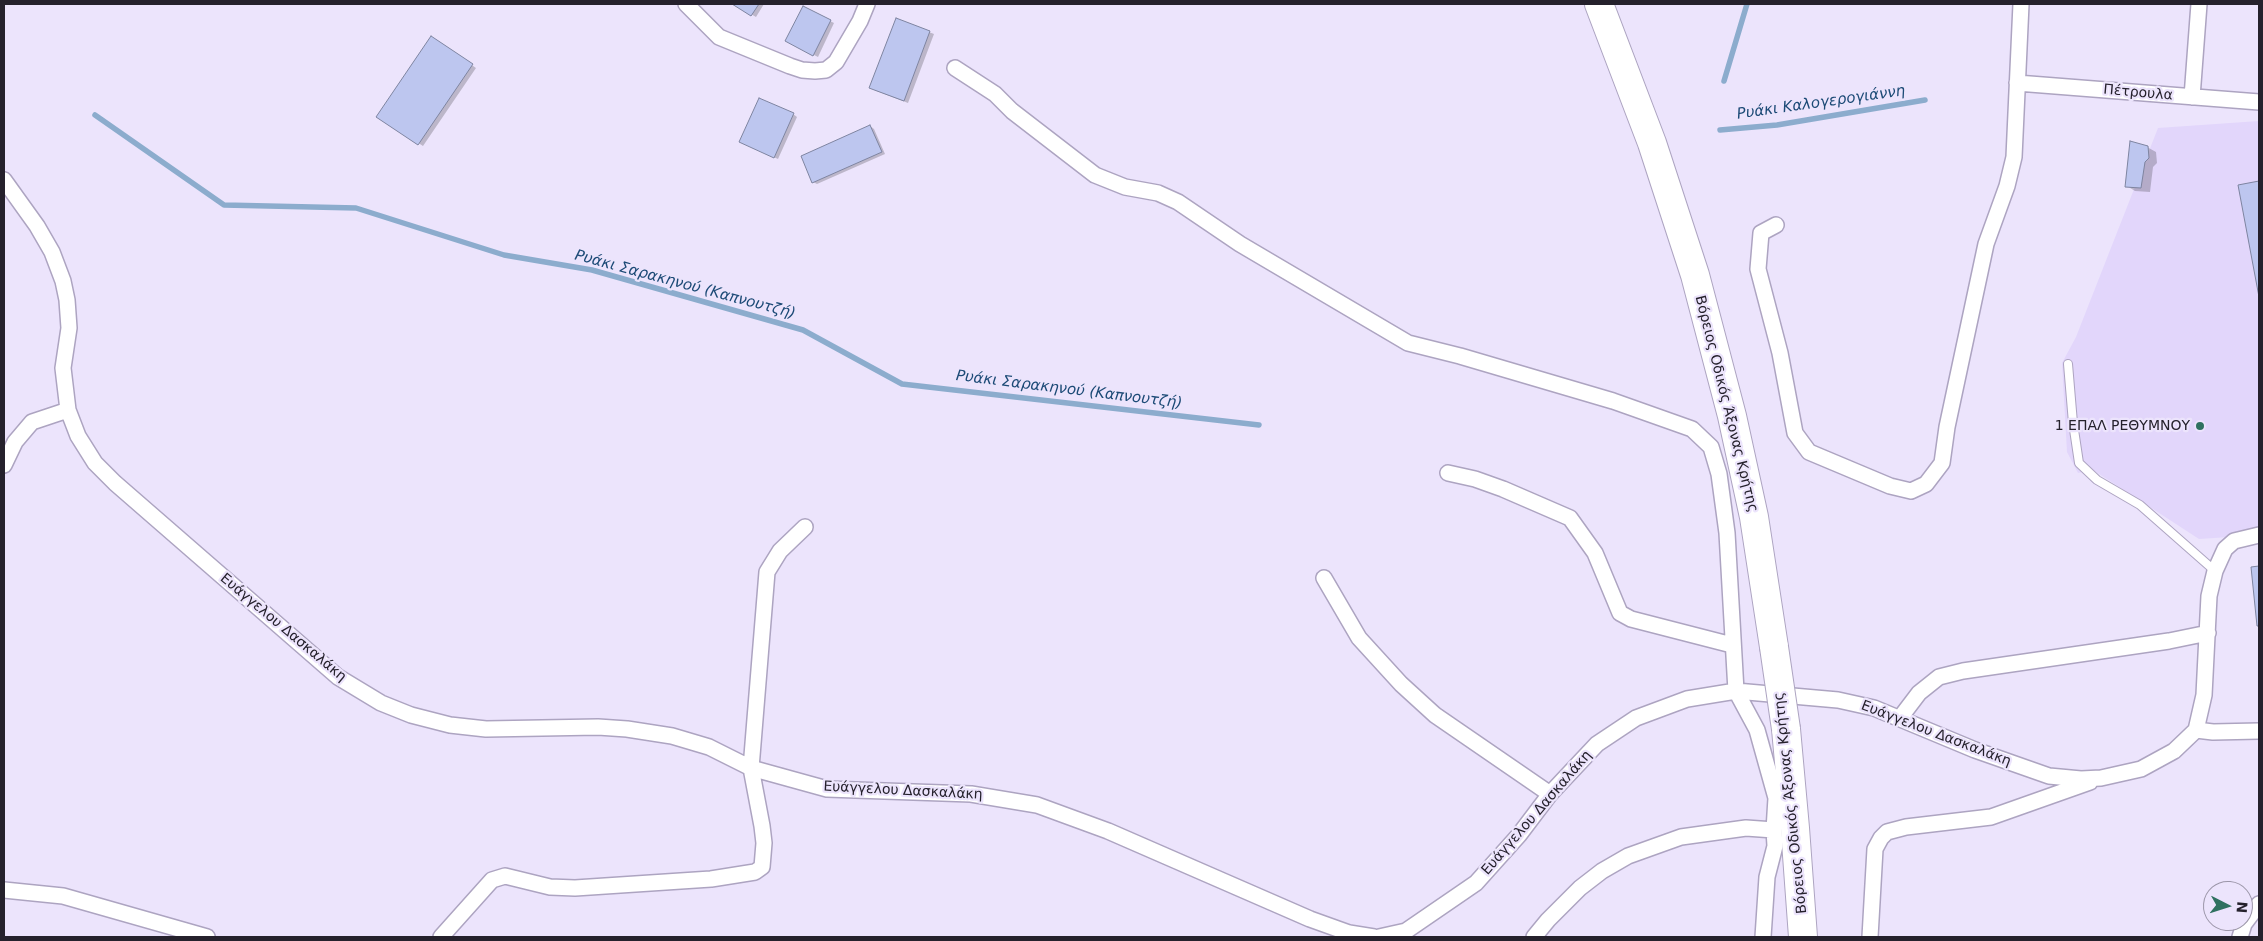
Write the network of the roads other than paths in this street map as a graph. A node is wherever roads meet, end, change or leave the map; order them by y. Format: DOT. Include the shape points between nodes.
graph roads {
  1 [pos="686,4"];
  2 [pos="867,4"];
  3 [pos="1599,4"];
  4 [pos="2021,4"];
  5 [pos="2199,4"];
  6 [pos="955,68"];
  7 [pos="2017,83"];
  8 [pos="2192,98"];
  9 [pos="2259,102"];
  10 [pos="4,180"];
  11 [pos="1776,225"];
  12 [pos="2068,364"];
  13 [pos="68,410"];
  14 [pos="4,465"];
  15 [pos="1448,473"];
  16 [pos="805,527"];
  17 [pos="2259,535"];
  18 [pos="2214,571"];
  19 [pos="1324,578"];
  20 [pos="2208,633"];
  21 [pos="1732,645"];
  22 [pos="1736,691"];
  23 [pos="1900,718"];
  24 [pos="2196,730"];
  25 [pos="2259,731"];
  26 [pos="751,768"];
  27 [pos="2101,778"];
  28 [pos="1550,794"];
  29 [pos="1774,830"];
  30 [pos="4,890"];
  31 [pos="2259,904"];
  32 [pos="207,937"];
  33 [pos="441,937"];
  34 [pos="1374,937"];
  35 [pos="1379,937"];
  36 [pos="1534,937"];
  37 [pos="1763,937"];
  38 [pos="1803,937"];
  39 [pos="1870,937"];
  40 [pos="2240,937"];
  1 -- 2 [label="street" via="719,37 790,66 815,71 826,70 836,62"];
  3 -- 38 [label="highway, Βόρειος Οδικός Άξονας Κρήτης, bridge" via="1652,143 1695,274 1732,416 1754,517 1786,729"];
  4 -- 7 [label="street"];
  5 -- 8 [label="street"];
  6 -- 21 [label="street" via="995,94 1012,111 1095,175 1178,202 1240,244 1408,343 1604,398 1692,429 1711,447 1719,474 1726,532"];
  7 -- 8 [label="street, Πέτρουλα"];
  7 -- 11 [label="street" via="2014,157 1986,244 1942,463 1926,484 1911,491 1890,486 1810,452 1795,433 1780,353 1758,269 1761,233"];
  8 -- 9 [label="street, Πέτρουλα"];
  10 -- 13 [label="street, Ευάγγελου Δασκαλάκη" via="48,246 63,281 69,328 63,368"];
  12 -- 18 [label="lane" via="2078,463 2097,480 2140,505"];
  13 -- 14 [label="street" via="32,422 14,442"];
  13 -- 26 [label="street, Ευάγγελου Δασκαλάκη" via="78,436 95,463 114,483 338,677 381,703 450,725 486,729 598,727 672,736 710,747"];
  15 -- 21 [label="street" via="1503,489 1570,518 1595,553 1620,613 1631,619"];
  16 -- 26 [label="street" via="780,551 767,572"];
  17 -- 18 [label="street" via="2234,541 2225,549"];
  18 -- 20 [label="street" via="2209,596"];
  19 -- 28 [label="street" via="1359,638 1401,684 1435,715"];
  20 -- 23 [label="street" via="1939,677 1918,692"];
  20 -- 24 [label="street" via="2204,695"];
  21 -- 22 [label="street"];
  22 -- 23 [label="street, Ευάγγελου Δασκαλάκη" via="1838,700"];
  22 -- 28 [label="street, Ευάγγελου Δασκαλάκη" via="1687,699 1636,718 1597,744"];
  22 -- 29 [label="street" via="1760,739 1776,798"];
  23 -- 27 [label="street, Ευάγγελου Δασκαλάκη" via="2033,772 2062,778"];
  24 -- 25 [label="street"];
  24 -- 27 [label="street, Ευάγγελου Δασκαλάκη" via="2183,744 2147,766"];
  26 -- 33 [label="street" via="764,843 762,867 755,872 711,879 575,888 550,887 505,876 492,880"];
  26 -- 34 [label="street, Ευάγγελου Δασκαλάκη" via="826,789 971,794 1037,805 1108,831 1310,919 1349,933"];
  27 -- 39 [label="street" via="1991,816 1887,832 1875,849"];
  28 -- 35 [label="street, Ευάγγελου Δασκαλάκη" via="1476,884 1406,931"];
  29 -- 36 [label="street" via="1746,828 1681,837 1628,856 1580,888"];
  29 -- 37 [label="street" via="1775,846 1767,877"];
  30 -- 32 [label="street" via="63,896"];
  31 -- 40 [label="street" via="2244,924"];
}
